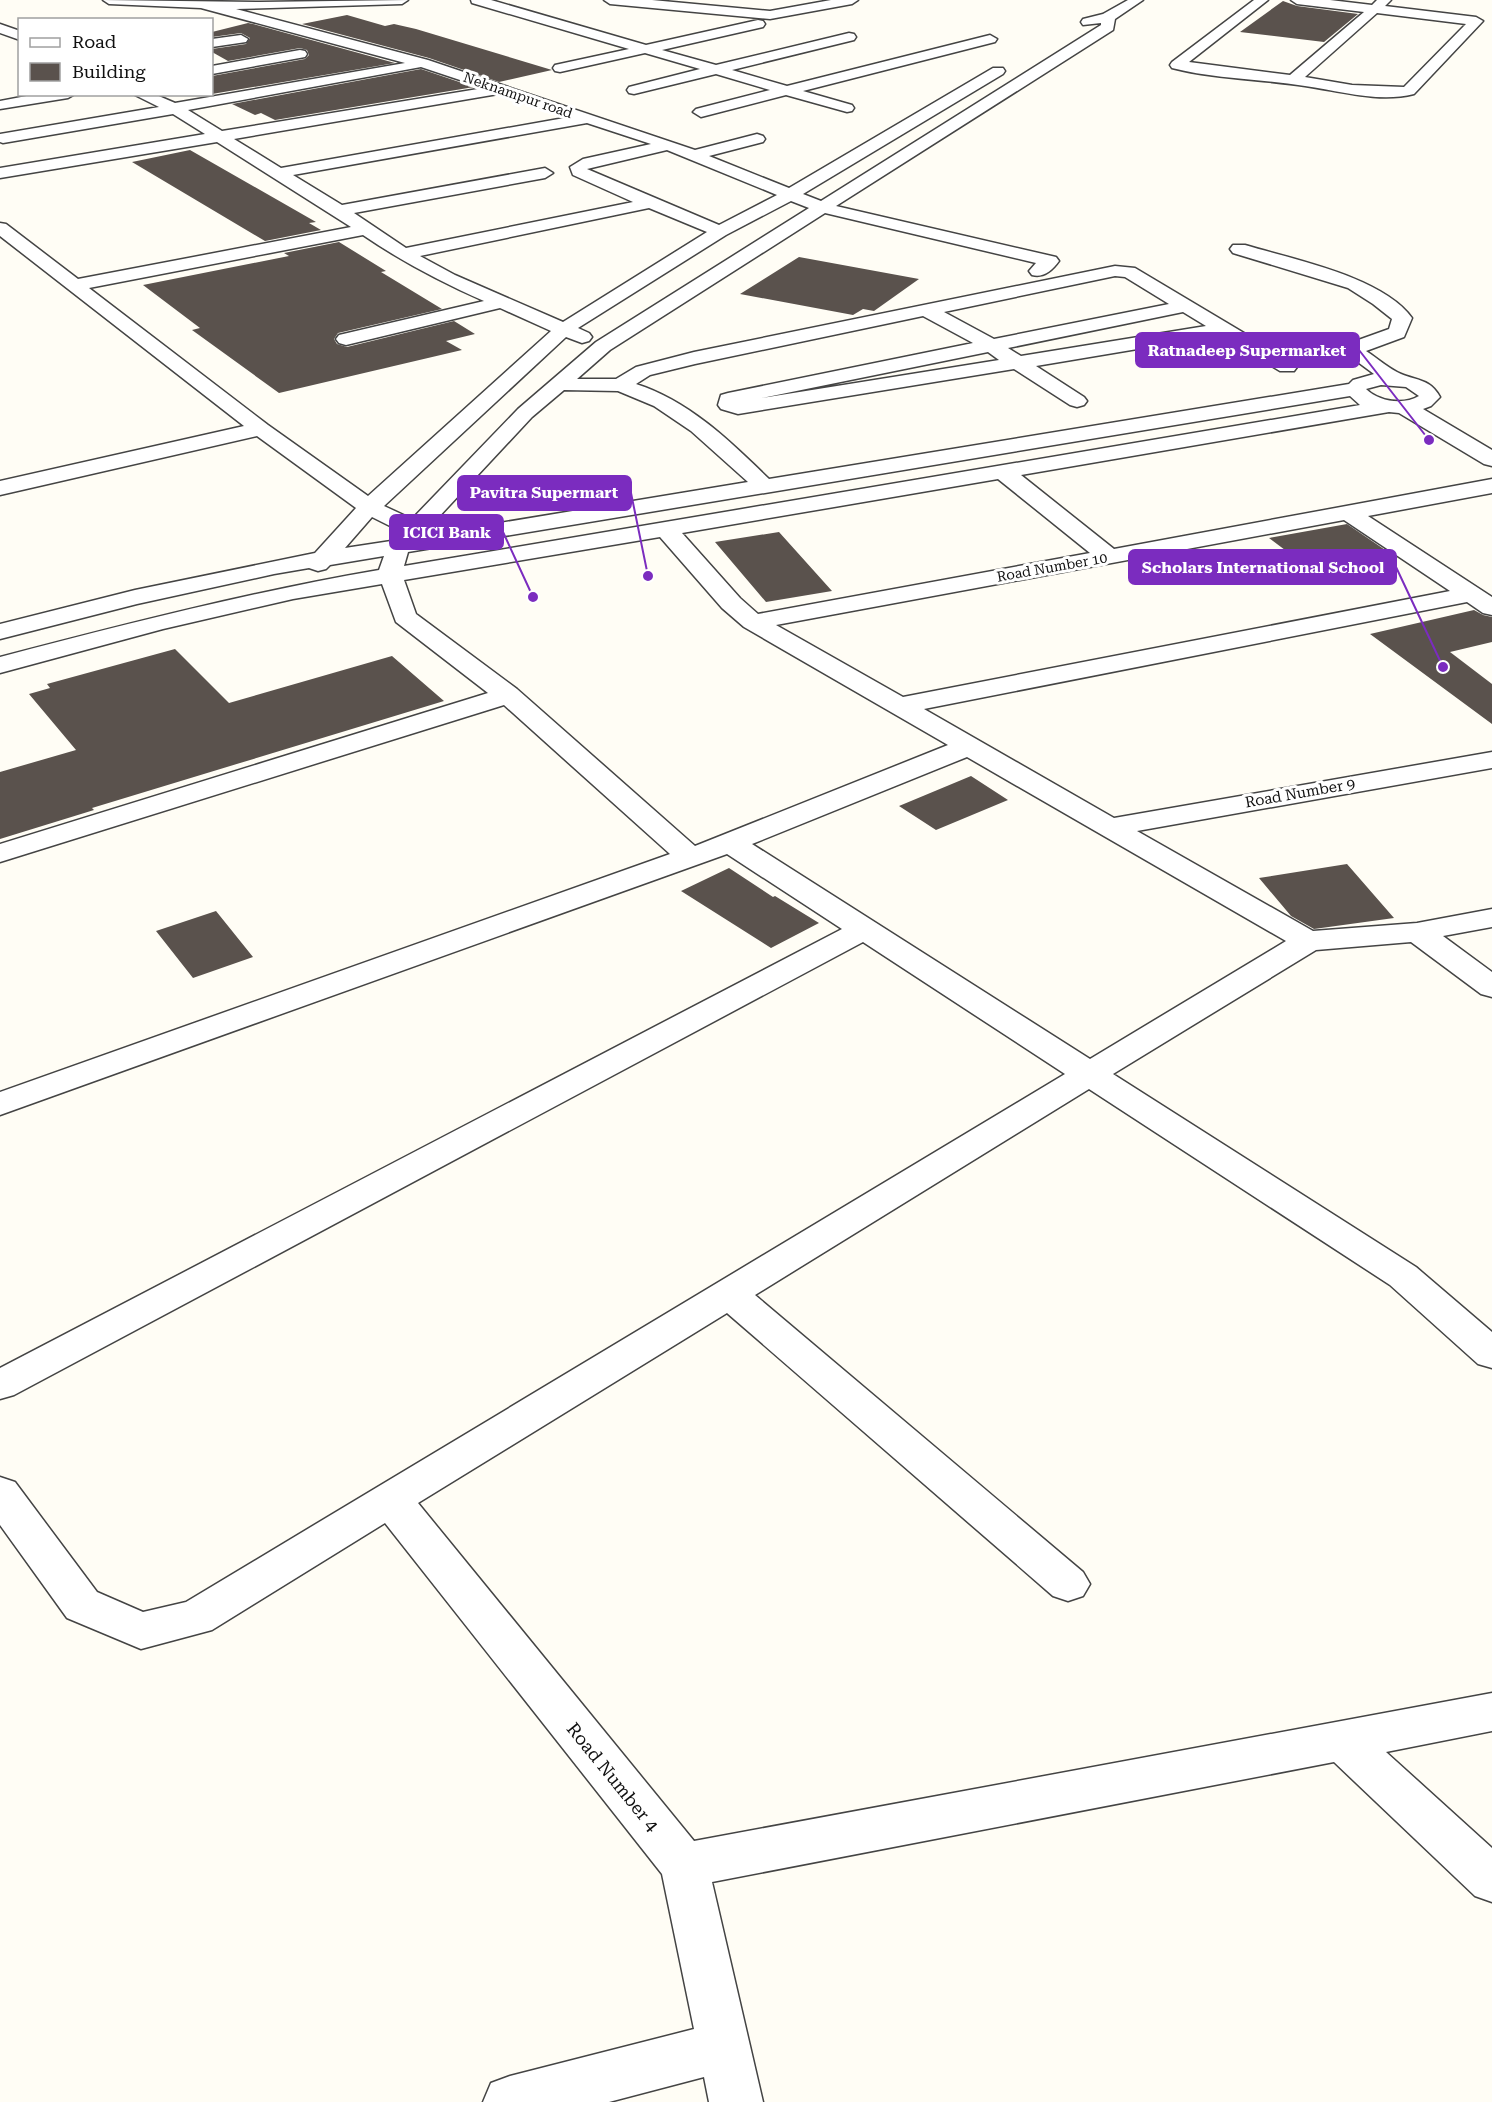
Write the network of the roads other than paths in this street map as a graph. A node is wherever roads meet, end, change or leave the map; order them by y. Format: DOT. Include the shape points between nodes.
graph roads {
  1 [pos="109,0"];
  2 [pos="402,0"];
  3 [pos="477,0"];
  4 [pos="610,0"];
  5 [pos="852,0"];
  6 [pos="1137,0"];
  7 [pos="1262,0"];
  8 [pos="1297,0"];
  9 [pos="206,5"];
  10 [pos="1379,5"];
  11 [pos="232,12"];
  12 [pos="676,12"];
  13 [pos="654,17"];
  14 [pos="1108,17"];
  15 [pos="193,18"];
  16 [pos="766,22"];
  17 [pos="620,24"];
  18 [pos="1078,24"];
  19 [pos="0,28"];
  20 [pos="586,32"];
  21 [pos="849,37"];
  22 [pos="241,39"];
  23 [pos="990,39"];
  24 [pos="16,42"];
  25 [pos="213,43"];
  26 [pos="646,49"];
  27 [pos="300,54"];
  28 [pos="1016,61"];
  29 [pos="423,63"];
  30 [pos="560,68"];
  31 [pos="213,70"];
  32 [pos="717,70"];
  33 [pos="1300,81"];
  34 [pos="502,90"];
  35 [pos="634,90"];
  36 [pos="787,90"];
  37 [pos="3,94"];
  38 [pos="57,96"];
  39 [pos="145,96"];
  40 [pos="28,101"];
  41 [pos="0,105"];
  42 [pos="847,108"];
  43 [pos="175,109"];
  44 [pos="606,114"];
  45 [pos="587,118"];
  46 [pos="697,119"];
  47 [pos="664,135"];
  48 [pos="222,137"];
  49 [pos="3,138"];
  50 [pos="757,139"];
  51 [pos="710,151"];
  52 [pos="692,155"];
  53 [pos="745,163"];
  54 [pos="0,173"];
  55 [pos="278,173"];
  56 [pos="545,173"];
  57 [pos="790,195"];
  58 [pos="651,203"];
  59 [pos="822,208"];
  60 [pos="339,211"];
  61 [pos="0,228"];
  62 [pos="365,229"];
  63 [pos="720,231"];
  64 [pos="1239,249"];
  65 [pos="32,253"];
  66 [pos="403,254"];
  67 [pos="10,257"];
  68 [pos="1038,271"];
  69 [pos="75,285"];
  70 [pos="503,302"];
  71 [pos="1186,306"];
  72 [pos="926,310"];
  73 [pos="564,329"];
  74 [pos="1224,329"];
  75 [pos="346,339"];
  76 [pos="603,346"];
  77 [pos="992,346"];
  78 [pos="1017,362"];
  79 [pos="1287,367"];
  80 [pos="1396,380"];
  81 [pos="560,383"];
  82 [pos="620,385"];
  83 [pos="1356,389"];
  84 [pos="1430,397"];
  85 [pos="1077,401"];
  86 [pos="1397,406"];
  87 [pos="1451,409"];
  88 [pos="261,429"];
  89 [pos="1492,459"];
  90 [pos="1003,472"];
  91 [pos="1492,486"];
  92 [pos="765,487"];
  93 [pos="0,488"];
  94 [pos="369,507"];
  95 [pos="1348,513"];
  96 [pos="414,529"];
  97 [pos="666,529"];
  98 [pos="398,547"];
  99 [pos="1110,557"];
  100 [pos="322,559"];
  101 [pos="390,574"];
  102 [pos="293,592"];
  103 [pos="1472,594"];
  104 [pos="1492,608"];
  105 [pos="753,622"];
  106 [pos="0,632"];
  107 [pos="0,665"];
  108 [pos="508,695"];
  109 [pos="900,706"];
  110 [pos="967,747"];
  111 [pos="1492,760"];
  112 [pos="1108,827"];
  113 [pos="730,843"];
  114 [pos="0,853"];
  115 [pos="690,857"];
  116 [pos="1492,918"];
  117 [pos="863,930"];
  118 [pos="1417,932"];
  119 [pos="1308,941"];
  120 [pos="1492,987"];
  121 [pos="1088,1075"];
  122 [pos="0,1104"];
  123 [pos="729,1294"];
  124 [pos="1492,1354"];
  125 [pos="0,1385"];
  126 [pos="0,1492"];
  127 [pos="391,1500"];
  128 [pos="1068,1584"];
  129 [pos="1492,1712"];
  130 [pos="1342,1740"];
  131 [pos="684,1865"];
  132 [pos="1492,1880"];
  133 [pos="722,2047"];
  134 [pos="510,2102"];
  135 [pos="736,2102"];
  1 -- 9 [label="street"];
  2 -- 9 [label="street" via="296,6"];
  3 -- 20 [label="street"];
  4 -- 5 [label="street" via="770,15"];
  6 -- 14 [label="street"];
  7 -- 33 [label="street" via="1177,65"];
  8 -- 10 [label="street"];
  9 -- 11 [label="street, Neknampur road"];
  10 -- 33 [label="street" via="1295,78"];
  10 -- 33 [label="street" via="1476,21 1409,92"];
  11 -- 15 [label="street"];
  11 -- 29 [label="street, Neknampur road"];
  12 -- 13 [label="street"];
  14 -- 18 [label="street"];
  14 -- 59 [label="street" via="1108,27"];
  16 -- 26 [label="street"];
  17 -- 20 [label="street"];
  19 -- 24 [label="street"];
  20 -- 26 [label="street"];
  21 -- 32 [label="street"];
  22 -- 25 [label="street"];
  23 -- 36 [label="street"];
  26 -- 30 [label="street"];
  26 -- 32 [label="street"];
  27 -- 31 [label="street"];
  28 -- 57 [label="street"];
  29 -- 34 [label="street, Neknampur road"];
  29 -- 43 [label="street"];
  32 -- 35 [label="street"];
  32 -- 36 [label="street"];
  34 -- 45 [label="street, Neknampur road"];
  34 -- 48 [label="street"];
  36 -- 42 [label="street"];
  36 -- 46 [label="street"];
  37 -- 40 [label="street"];
  38 -- 40 [label="street"];
  39 -- 43 [label="street"];
  40 -- 41 [label="street"];
  43 -- 48 [label="street"];
  43 -- 49 [label="street"];
  44 -- 47 [label="street"];
  45 -- 47 [label="street, Neknampur road" via="641,136"];
  45 -- 55 [label="street"];
  47 -- 51 [label="street"];
  47 -- 52 [label="street"];
  47 -- 58 [label="street" via="578,167 579,172"];
  48 -- 54 [label="street"];
  48 -- 55 [label="street"];
  50 -- 51 [label="street"];
  51 -- 52 [label="street"];
  51 -- 53 [label="street"];
  52 -- 57 [label="street"];
  55 -- 60 [label="street"];
  56 -- 60 [label="street"];
  57 -- 59 [label="street"];
  57 -- 63 [label="street"];
  58 -- 63 [label="street"];
  58 -- 66 [label="street"];
  59 -- 68 [label="street" via="1050,261"];
  59 -- 76 [label="street"];
  60 -- 62 [label="street"];
  61 -- 65 [label="street"];
  62 -- 66 [label="street"];
  62 -- 69 [label="street"];
  63 -- 73 [label="street"];
  64 -- 80 [label="street" via="1354,284 1402,318 1397,333 1353,351"];
  65 -- 67 [label="street"];
  65 -- 69 [label="street"];
  66 -- 70 [label="street"];
  69 -- 88 [label="street"];
  70 -- 73 [label="street"];
  70 -- 75 [label="street"];
  71 -- 72 [label="street" via="1129,272 1115,271"];
  71 -- 74 [label="street"];
  71 -- 77 [label="street"];
  72 -- 77 [label="street"];
  72 -- 82 [label="street" via="694,358 643,371"];
  73 -- 76 [label="street"];
  73 -- 94 [label="street"];
  74 -- 78 [label="street"];
  74 -- 79 [label="street"];
  76 -- 81 [label="street"];
  77 -- 78 [label="street"];
  77 -- 78 [label="street" via="728,399 728,405 738,408"];
  78 -- 85 [label="street"];
  80 -- 83 [label="street" via="1369,381"];
  80 -- 84 [label="street" via="1421,387"];
  81 -- 82 [label="street"];
  81 -- 96 [label="street" via="525,413"];
  82 -- 92 [label="street" via="659,399 697,426"];
  83 -- 86 [label="street" via="1364,399"];
  83 -- 92 [label="street"];
  84 -- 86 [label="street" via="1417,405"];
  84 -- 87 [label="street"];
  86 -- 89 [label="street"];
  86 -- 90 [label="street"];
  88 -- 93 [label="street"];
  88 -- 94 [label="street"];
  90 -- 97 [label="street"];
  90 -- 99 [label="street"];
  91 -- 95 [label="street, Road Number 10"];
  92 -- 98 [label="street"];
  94 -- 96 [label="street"];
  94 -- 100 [label="street"];
  95 -- 99 [label="street, Road Number 10"];
  95 -- 103 [label="street"];
  96 -- 98 [label="street"];
  97 -- 101 [label="street"];
  97 -- 105 [label="street" via="731,603"];
  98 -- 100 [label="street"];
  98 -- 101 [label="street"];
  99 -- 105 [label="street, Road Number 10"];
  100 -- 102 [label="street"];
  100 -- 106 [label="street" via="197,582"];
  101 -- 102 [label="street"];
  101 -- 108 [label="street" via="405,617"];
  102 -- 107 [label="street"];
  103 -- 104 [label="street"];
  103 -- 109 [label="street"];
  105 -- 109 [label="street"];
  108 -- 114 [label="street"];
  108 -- 115 [label="street"];
  109 -- 110 [label="street"];
  110 -- 112 [label="street"];
  110 -- 113 [label="street"];
  111 -- 112 [label="street, Road Number 9"];
  112 -- 119 [label="street"];
  113 -- 115 [label="street"];
  113 -- 117 [label="street"];
  115 -- 122 [label="street"];
  116 -- 118 [label="street"];
  117 -- 121 [label="street"];
  117 -- 125 [label="street"];
  118 -- 119 [label="street"];
  118 -- 120 [label="street"];
  119 -- 121 [label="street"];
  121 -- 123 [label="street"];
  121 -- 124 [label="street" via="1403,1276"];
  123 -- 127 [label="street"];
  123 -- 128 [label="street"];
  126 -- 127 [label="street" via="82,1605 141,1631 197,1617"];
  127 -- 131 [label="street, Road Number 4"];
  129 -- 130 [label="street"];
  130 -- 131 [label="street"];
  130 -- 132 [label="street"];
  131 -- 133 [label="street, Road Number 4"];
  133 -- 134 [label="street"];
  133 -- 135 [label="street, Road Number 4"];
}
